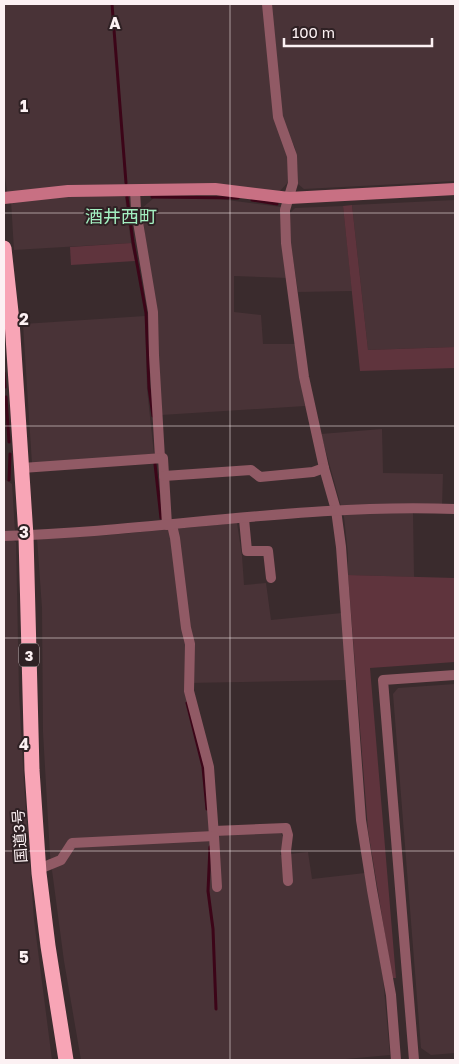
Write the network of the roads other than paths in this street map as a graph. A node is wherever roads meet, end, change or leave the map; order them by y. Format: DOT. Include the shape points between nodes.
graph roads {
  1 [pos="267,4"];
  2 [pos="455,189"];
  3 [pos="135,190"];
  4 [pos="4,198"];
  5 [pos="289,198"];
  6 [pos="4,248"];
  7 [pos="160,458"];
  8 [pos="22,468"];
  9 [pos="324,468"];
  10 [pos="164,476"];
  11 [pos="455,509"];
  12 [pos="336,510"];
  13 [pos="244,519"];
  14 [pos="169,525"];
  15 [pos="4,536"];
  16 [pos="26,536"];
  17 [pos="271,578"];
  18 [pos="455,675"];
  19 [pos="214,834"];
  20 [pos="39,869"];
  21 [pos="288,882"];
  22 [pos="217,887"];
  23 [pos="66,1060"];
  24 [pos="396,1060"];
  25 [pos="414,1060"];
  1 -- 5 [label="street" via="278,117 292,156 293,183"];
  2 -- 5 [label="street"];
  3 -- 4 [label="street" via="68,191"];
  3 -- 5 [label="street" via="215,189"];
  3 -- 7 [label="street" via="153,312"];
  5 -- 9 [label="street" via="285,210 286,243 304,377"];
  6 -- 8 [label="highway, 国道3号 / 3"];
  7 -- 8 [label="street"];
  7 -- 10 [label="street" via="163,458"];
  8 -- 16 [label="highway, 国道3号 / 3"];
  9 -- 10 [label="street" via="260,477 251,470"];
  9 -- 12 [label="street"];
  10 -- 14 [label="street"];
  11 -- 12 [label="street"];
  12 -- 13 [label="street"];
  12 -- 24 [label="street" via="361,820 391,995"];
  13 -- 14 [label="street"];
  13 -- 17 [label="street" via="247,551 268,551"];
  14 -- 16 [label="street"];
  14 -- 19 [label="street" via="175,538 190,644 189,692 209,767"];
  15 -- 16 [label="street"];
  16 -- 20 [label="highway, 国道3号 / 3" via="32,770"];
  18 -- 25 [label="street" via="383,680"];
  19 -- 20 [label="street" via="72,842 61,860"];
  19 -- 21 [label="street" via="286,828"];
  19 -- 22 [label="street"];
  20 -- 23 [label="highway, 国道3号 / 3"];
}
